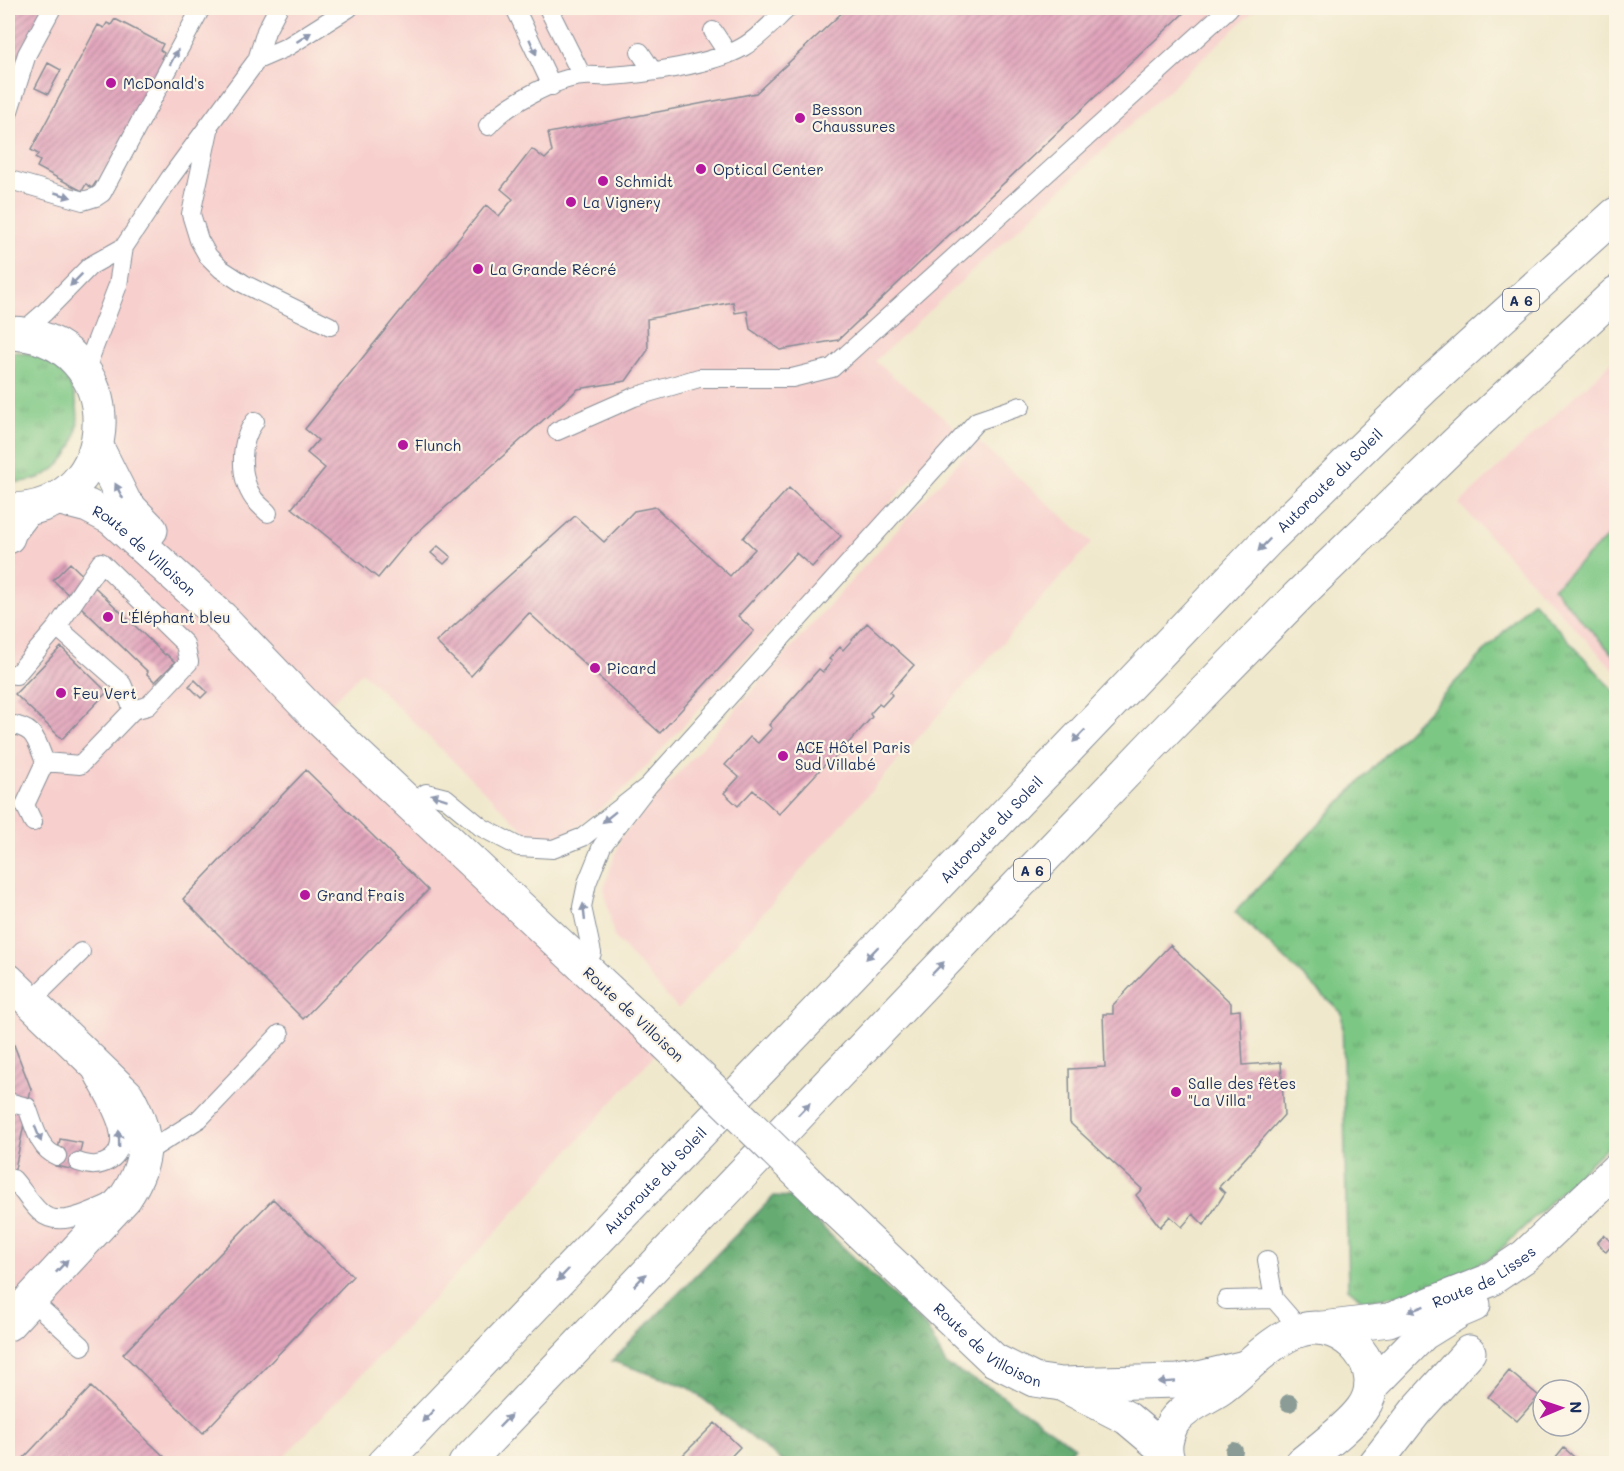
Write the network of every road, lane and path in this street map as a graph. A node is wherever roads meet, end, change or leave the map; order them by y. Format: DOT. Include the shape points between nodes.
graph roads {
  1 [pos="52,8"];
  2 [pos="201,8"];
  3 [pos="278,8"];
  4 [pos="341,8"];
  5 [pos="349,8"];
  6 [pos="515,8"];
  7 [pos="548,8"];
  8 [pos="786,8"];
  9 [pos="1229,8"];
  10 [pos="713,31"];
  11 [pos="640,52"];
  12 [pos="728,54"];
  13 [pos="257,60"];
  14 [pos="652,70"];
  15 [pos="582,76"];
  16 [pos="552,86"];
  17 [pos="8,114"];
  18 [pos="210,123"];
  19 [pos="488,126"];
  20 [pos="8,178"];
  21 [pos="1617,191"];
  22 [pos="1617,214"];
  23 [pos="124,248"];
  24 [pos="1617,293"];
  25 [pos="330,326"];
  26 [pos="14,333"];
  27 [pos="85,371"];
  28 [pos="1426,386"];
  29 [pos="1021,406"];
  30 [pos="255,421"];
  31 [pos="557,431"];
  32 [pos="97,447"];
  33 [pos="57,498"];
  34 [pos="17,509"];
  35 [pos="268,513"];
  36 [pos="8,537"];
  37 [pos="222,618"];
  38 [pos="57,627"];
  39 [pos="8,674"];
  40 [pos="133,710"];
  41 [pos="8,724"];
  42 [pos="45,762"];
  43 [pos="648,786"];
  44 [pos="411,804"];
  45 [pos="33,822"];
  46 [pos="81,952"];
  47 [pos="584,968"];
  48 [pos="19,991"];
  49 [pos="280,1034"];
  50 [pos="79,1047"];
  51 [pos="8,1102"];
  52 [pos="145,1153"];
  53 [pos="57,1156"];
  54 [pos="78,1162"];
  55 [pos="1617,1170"];
  56 [pos="13,1179"];
  57 [pos="1617,1190"];
  58 [pos="125,1198"];
  59 [pos="1267,1260"];
  60 [pos="1274,1299"];
  61 [pos="1226,1300"];
  62 [pos="17,1312"];
  63 [pos="1312,1329"];
  64 [pos="82,1346"];
  65 [pos="1469,1352"];
  66 [pos="1245,1367"];
  67 [pos="1060,1384"];
  68 [pos="1371,1387"];
  69 [pos="1167,1457"];
  70 [pos="383,1464"];
  71 [pos="465,1464"];
  72 [pos="1301,1464"];
  73 [pos="1375,1464"];
  1 -- 17 [label="lane" via="27,54"];
  20 -- 2 [label="lane, one-way" via="83,201 102,193"];
  3 -- 13 [label="lane"];
  4 -- 5 [label="lane"];
  13 -- 5 [label="lane, one-way" via="287,47"];
  6 -- 16 [label="lane, one-way"];
  7 -- 15 [label="lane"];
  8 -- 12 [label="lane" via="762,32"];
  9 -- 31 [label="lane" via="832,368 792,378 699,378 634,398"];
  10 -- 12 [label="lane"];
  11 -- 14 [label="lane"];
  12 -- 14 [label="lane"];
  13 -- 18 [label="lane"];
  14 -- 15 [label="lane"];
  15 -- 16 [label="lane"];
  16 -- 19 [label="lane" via="511,105"];
  18 -- 23 [label="lane"];
  18 -- 25 [label="lane" via="191,214 208,256 244,284"];
  21 -- 28 [label="main road"];
  22 -- 28 [label="main road, Autoroute du Soleil / A 6"];
  23 -- 26 [label="lane, one-way" via="90,266"];
  23 -- 27 [label="lane" via="118,285"];
  71 -- 24 [label="main road, A 6, one-way" via="1299,595"];
  26 -- 27 [label="main road" via="57,345"];
  27 -- 32 [label="main road" via="95,389 100,411"];
  28 -- 70 [label="main road, Autoroute du Soleil / A 6, one-way" via="1268,540"];
  29 -- 43 [label="lane" via="977,422"];
  30 -- 35 [label="lane" via="244,448 245,482"];
  32 -- 33 [label="main road" via="82,476"];
  37 -- 32 [label="main road, Route de Villoison, one-way" via="178,559 125,503"];
  33 -- 34 [label="main road" via="43,505"];
  33 -- 37 [label="main road, Route de Villoison" via="88,506 111,518"];
  34 -- 36 [label="main road"];
  37 -- 44 [label="main road, Route de Villoison" via="317,717"];
  38 -- 39 [label="lane" via="16,675"];
  38 -- 40 [label="lane" via="122,684"];
  38 -- 40 [label="lane" via="101,562 185,644 189,662 148,706"];
  40 -- 42 [label="lane" via="80,765"];
  41 -- 42 [label="lane" via="21,726 34,735"];
  42 -- 45 [label="lane" via="25,805"];
  43 -- 44 [label="lane, one-way" via="584,837 553,849 519,847 481,827 446,798 426,793"];
  47 -- 43 [label="lane, one-way" via="592,953 582,907 587,883 602,846"];
  44 -- 47 [label="main road, Route de Villoison"];
  46 -- 48 [label="lane"];
  47 -- 67 [label="main road, Route de Villoison, bridge" via="994,1360 1034,1380"];
  48 -- 50 [label="main road"];
  49 -- 52 [label="lane" via="199,1119"];
  50 -- 52 [label="main road" via="127,1095 139,1116"];
  54 -- 50 [label="lane, one-way" via="100,1166 120,1149 117,1120"];
  51 -- 53 [label="lane, one-way" via="27,1107 41,1142"];
  52 -- 58 [label="main road" via="135,1183"];
  55 -- 63 [label="main road, Route de Lisses, one-way" via="1525,1256 1488,1281 1389,1320"];
  56 -- 58 [label="lane" via="40,1212 53,1219 66,1220"];
  57 -- 68 [label="main road, Route de Lisses" via="1520,1281 1423,1334"];
  62 -- 58 [label="main road, one-way"];
  59 -- 60 [label="lane"];
  60 -- 61 [label="lane"];
  60 -- 63 [label="lane"];
  62 -- 64 [label="lane"];
  63 -- 66 [label="main road" via="1278,1342"];
  63 -- 68 [label="main road" via="1350,1339 1363,1354"];
  65 -- 73 [label="main road"];
  66 -- 67 [label="main road, Route de Villoison, one-way" via="1178,1381"];
  66 -- 69 [label="main road" via="1173,1421"];
  67 -- 69 [label="main road, Route de Villoison" via="1127,1418"];
  68 -- 72 [label="main road, Route de Lisses" via="1363,1408"];
}
